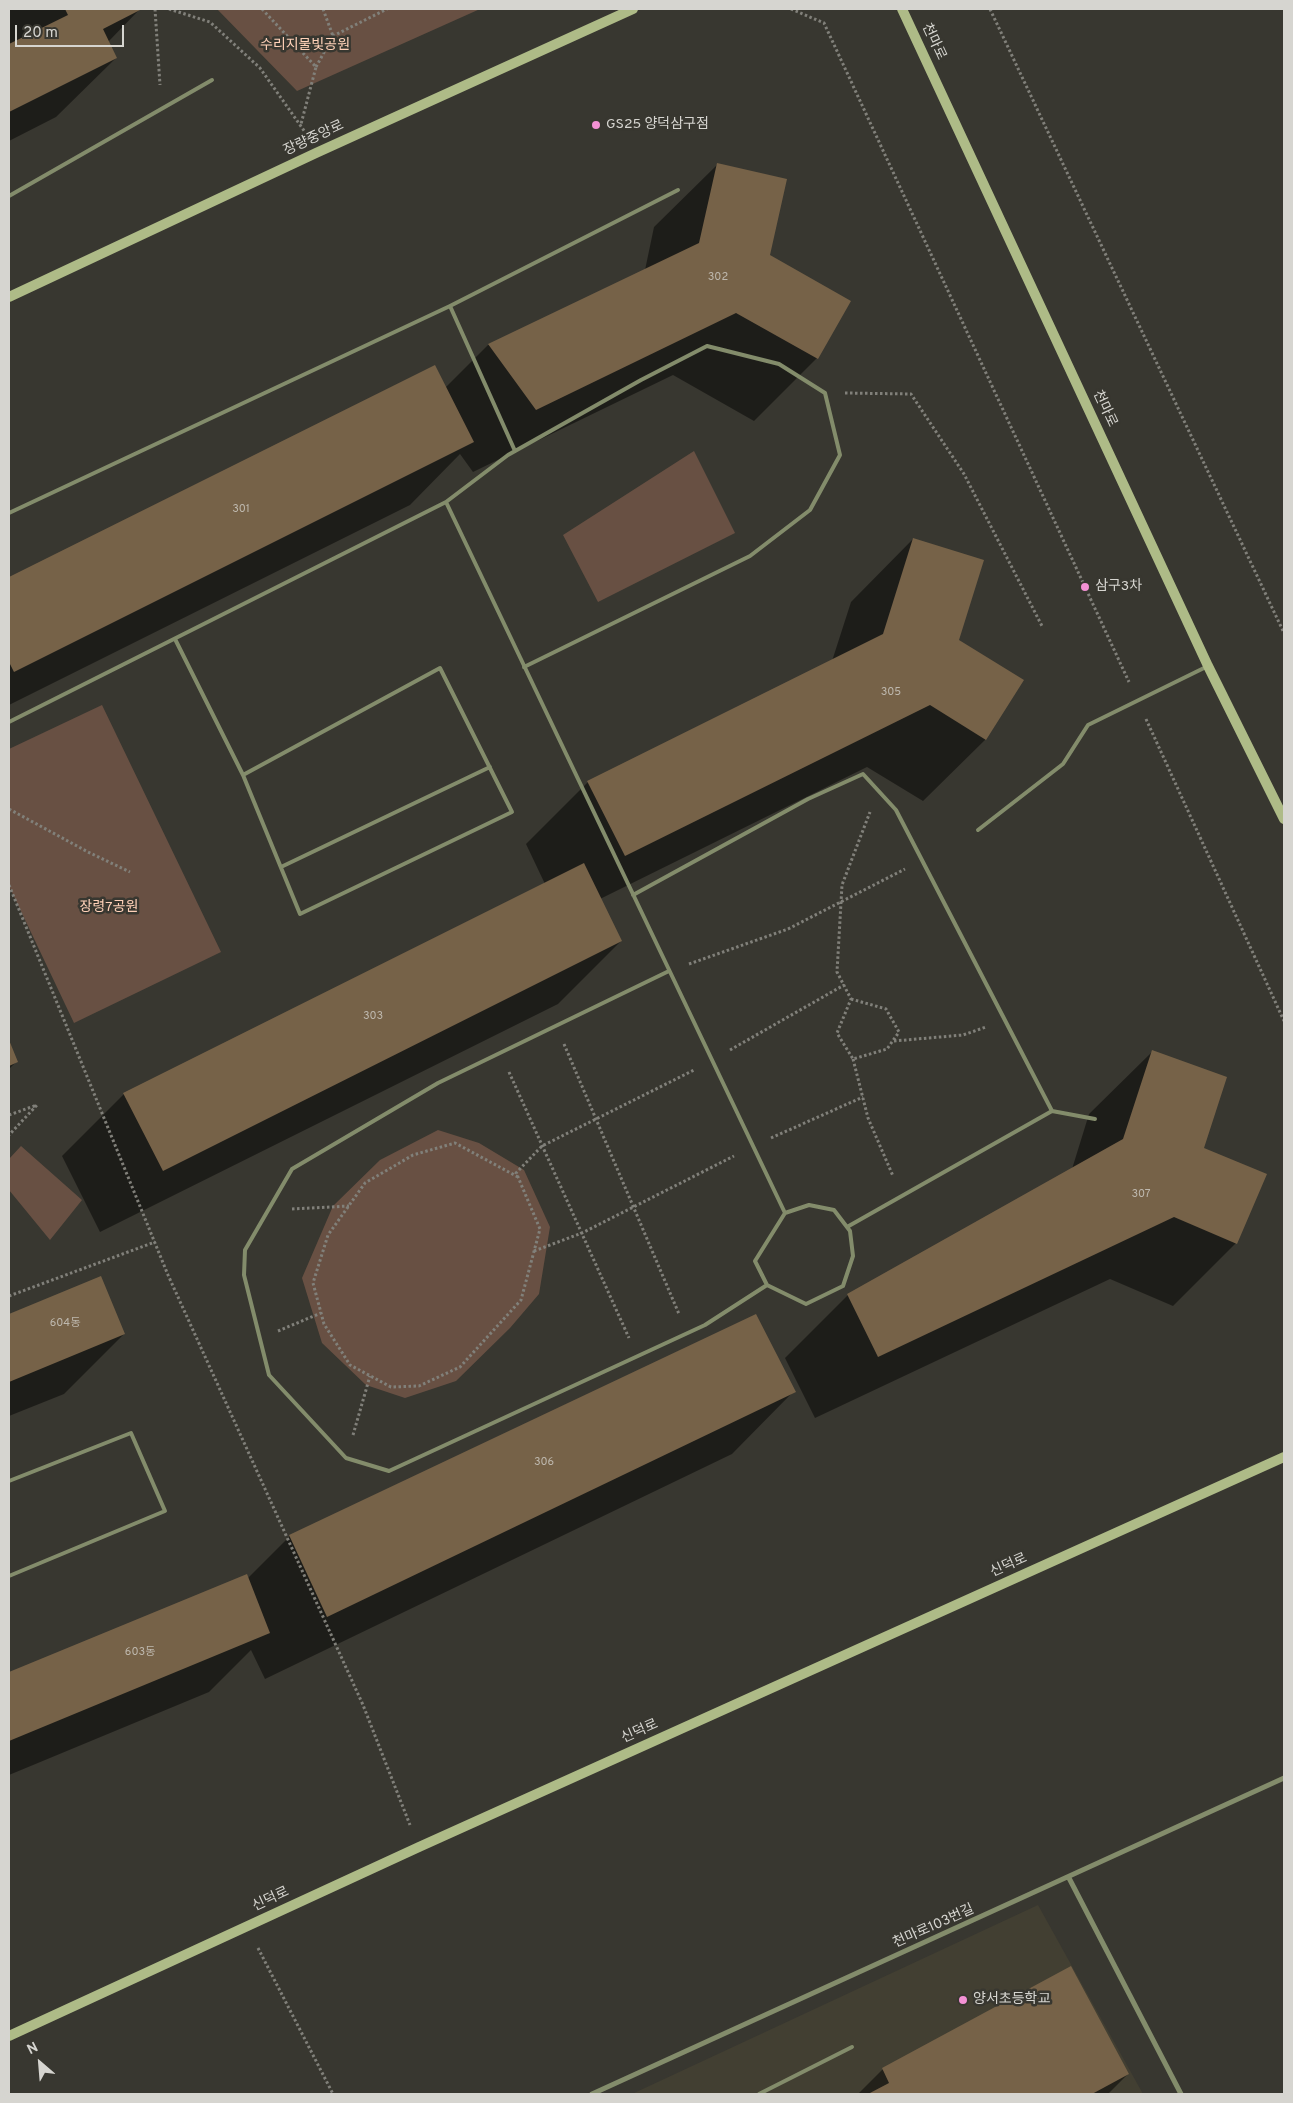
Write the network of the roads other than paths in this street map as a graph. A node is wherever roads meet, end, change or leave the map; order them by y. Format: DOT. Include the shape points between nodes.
graph roads {
  1 [pos="633,9"];
  2 [pos="902,9"];
  3 [pos="212,80"];
  4 [pos="678,190"];
  5 [pos="9,196"];
  6 [pos="9,297"];
  7 [pos="450,306"];
  8 [pos="515,452"];
  9 [pos="446,502"];
  10 [pos="9,513"];
  11 [pos="175,639"];
  12 [pos="1208,666"];
  13 [pos="524,667"];
  14 [pos="9,722"];
  15 [pos="490,767"];
  16 [pos="243,775"];
  17 [pos="1284,819"];
  18 [pos="978,830"];
  19 [pos="281,867"];
  20 [pos="633,895"];
  21 [pos="669,971"];
  22 [pos="1052,1111"];
  23 [pos="1095,1119"];
  24 [pos="785,1213"];
  25 [pos="847,1227"];
  26 [pos="768,1285"];
  27 [pos="1284,1457"];
  28 [pos="9,1481"];
  29 [pos="9,1576"];
  30 [pos="1284,1778"];
  31 [pos="1069,1878"];
  32 [pos="9,2036"];
  33 [pos="852,2047"];
  34 [pos="592,2094"];
  35 [pos="759,2094"];
  36 [pos="1181,2094"];
  1 -- 6 [label="street, 장량중앙로"];
  2 -- 12 [label="street, 천마로"];
  3 -- 5 [label="lane"];
  4 -- 7 [label="lane"];
  7 -- 8 [label="lane"];
  7 -- 10 [label="lane"];
  8 -- 9 [label="lane"];
  8 -- 13 [label="lane" via="707,346 779,364 825,393 840,455 810,510 750,556"];
  9 -- 11 [label="lane"];
  9 -- 13 [label="lane"];
  11 -- 14 [label="lane"];
  11 -- 16 [label="lane"];
  12 -- 17 [label="street, 천마로"];
  12 -- 18 [label="lane" via="1088,725 1063,764"];
  13 -- 20 [label="lane"];
  15 -- 16 [label="lane" via="440,668"];
  15 -- 19 [label="lane"];
  15 -- 19 [label="lane" via="512,812 300,914"];
  16 -- 19 [label="lane"];
  20 -- 21 [label="lane"];
  20 -- 22 [label="lane" via="808,799 863,774 896,810"];
  21 -- 24 [label="lane"];
  21 -- 26 [label="lane" via="438,1083 292,1169 245,1250 244,1275 269,1375 346,1458 389,1471 705,1325"];
  22 -- 23 [label="lane"];
  22 -- 25 [label="lane"];
  24 -- 25 [label="lane" via="809,1205 834,1210"];
  24 -- 26 [label="lane" via="755,1261"];
  25 -- 26 [label="lane" via="853,1256 843,1286 806,1304"];
  27 -- 32 [label="street, 신덕로" via="419,1847"];
  28 -- 29 [label="lane" via="131,1433 165,1511"];
  30 -- 31 [label="street, 천마로103번길"];
  31 -- 34 [label="street, 천마로103번길"];
  31 -- 36 [label="street"];
  33 -- 35 [label="lane"];
}
